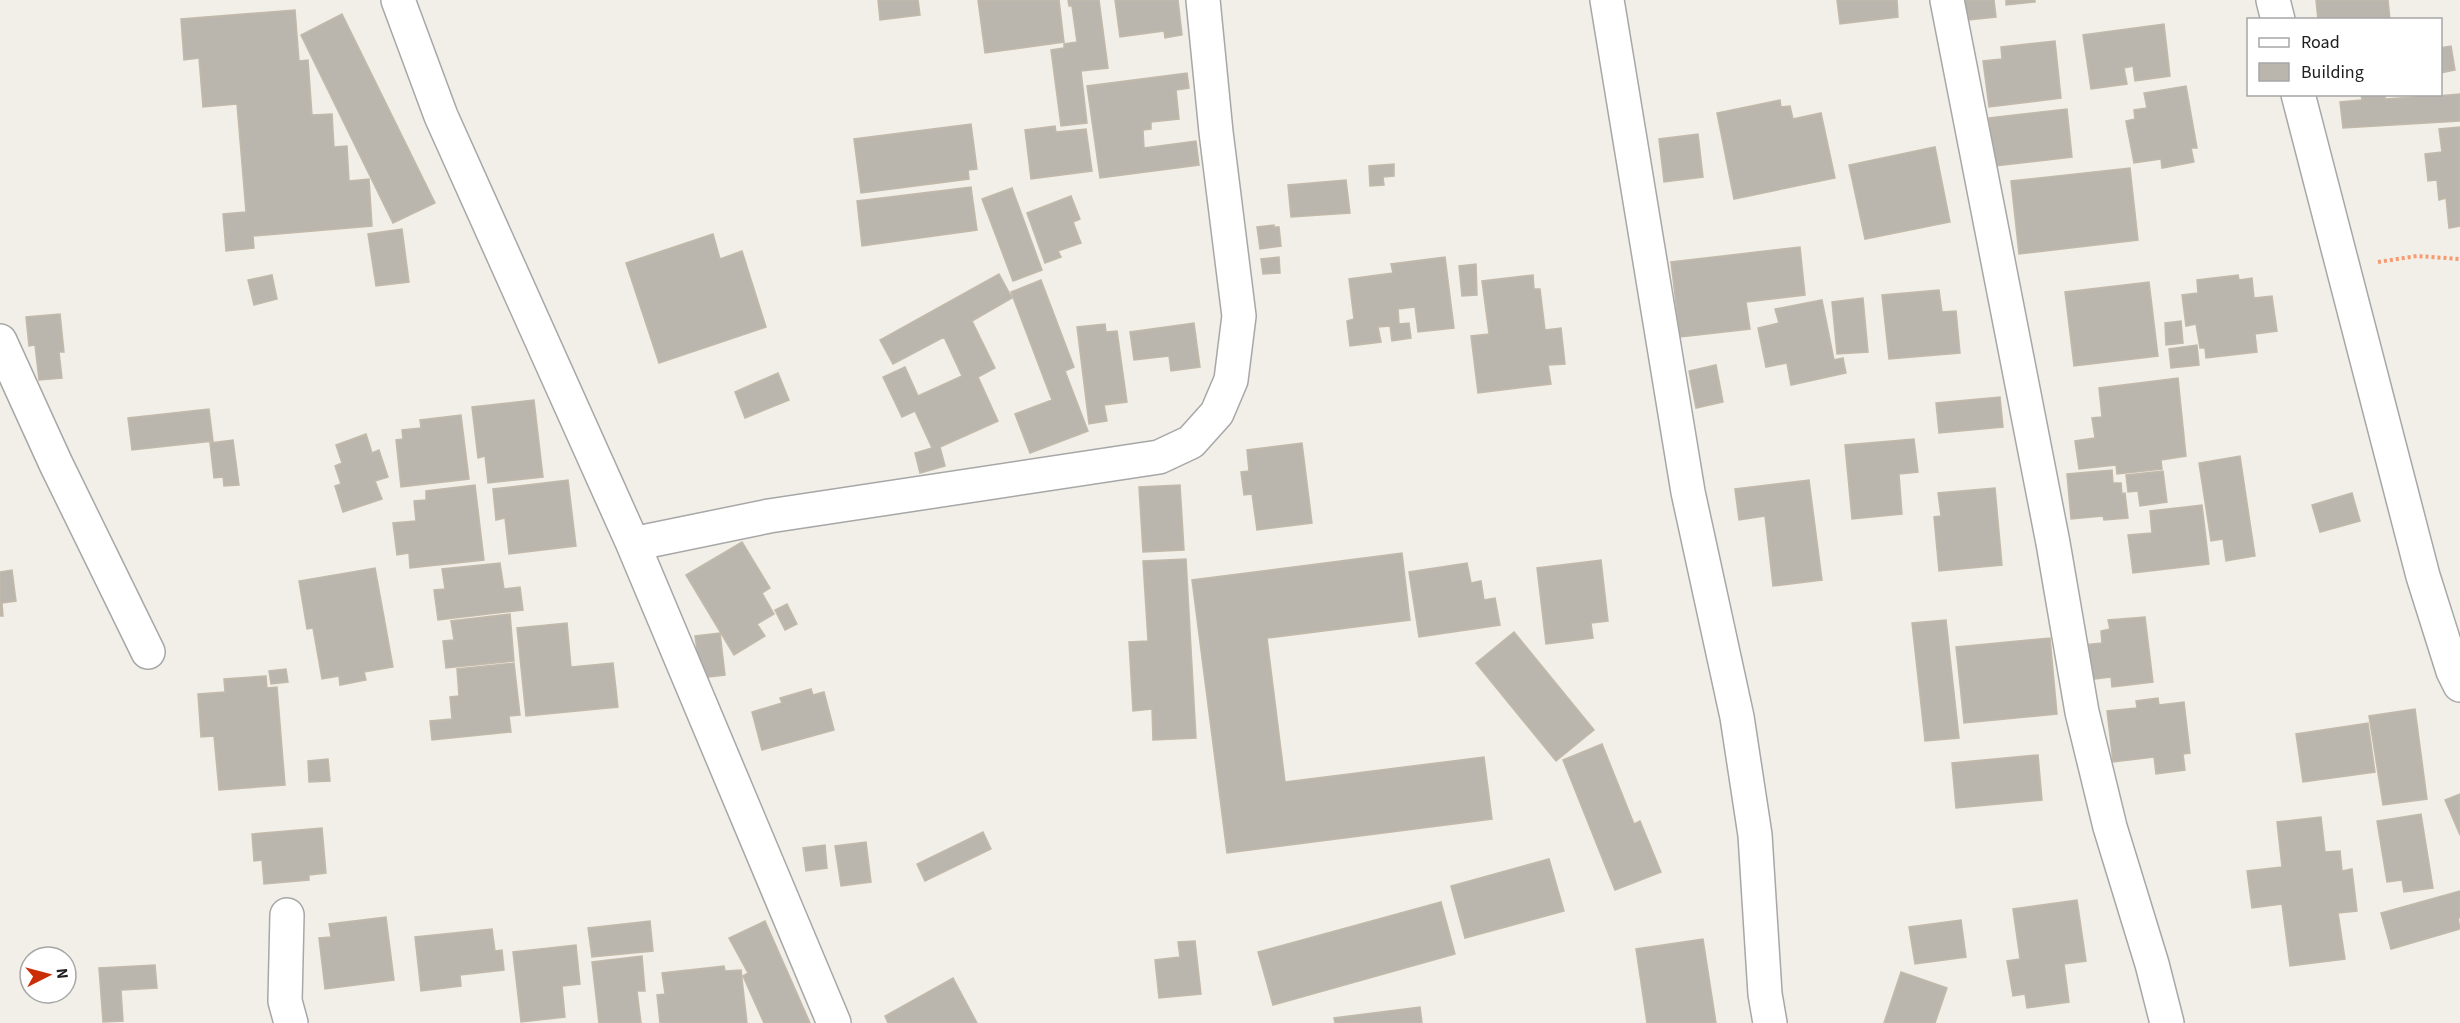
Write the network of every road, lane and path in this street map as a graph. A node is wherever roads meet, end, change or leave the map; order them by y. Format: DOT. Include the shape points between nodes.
graph roads {
  1 [pos="398,0"];
  2 [pos="1203,0"];
  3 [pos="1606,0"];
  4 [pos="1947,0"];
  5 [pos="2273,0"];
  6 [pos="2278,18"];
  7 [pos="2299,96"];
  8 [pos="2460,259"];
  9 [pos="2342,267"];
  10 [pos="0,341"];
  11 [pos="633,544"];
  12 [pos="148,652"];
  13 [pos="2460,685"];
  14 [pos="286,915"];
  15 [pos="291,1023"];
  16 [pos="834,1023"];
  17 [pos="1770,1023"];
  18 [pos="2167,1023"];
  1 -- 11 [label="street" via="441,116"];
  2 -- 11 [label="street" via="1239,316 1232,380 1218,413 1191,442 1159,457 769,516"];
  3 -- 17 [label="street" via="1688,492 1737,717 1755,835"];
  4 -- 18 [label="street" via="2082,712 2110,827"];
  5 -- 6 [label="street"];
  7 -- 9 [label="street"];
  8 -- 9 [label="path" via="2417,256"];
  9 -- 13 [label="street" via="2423,576"];
  10 -- 12 [label="street"];
  11 -- 16 [label="street"];
  14 -- 15 [label="street" via="285,1000"];
}
